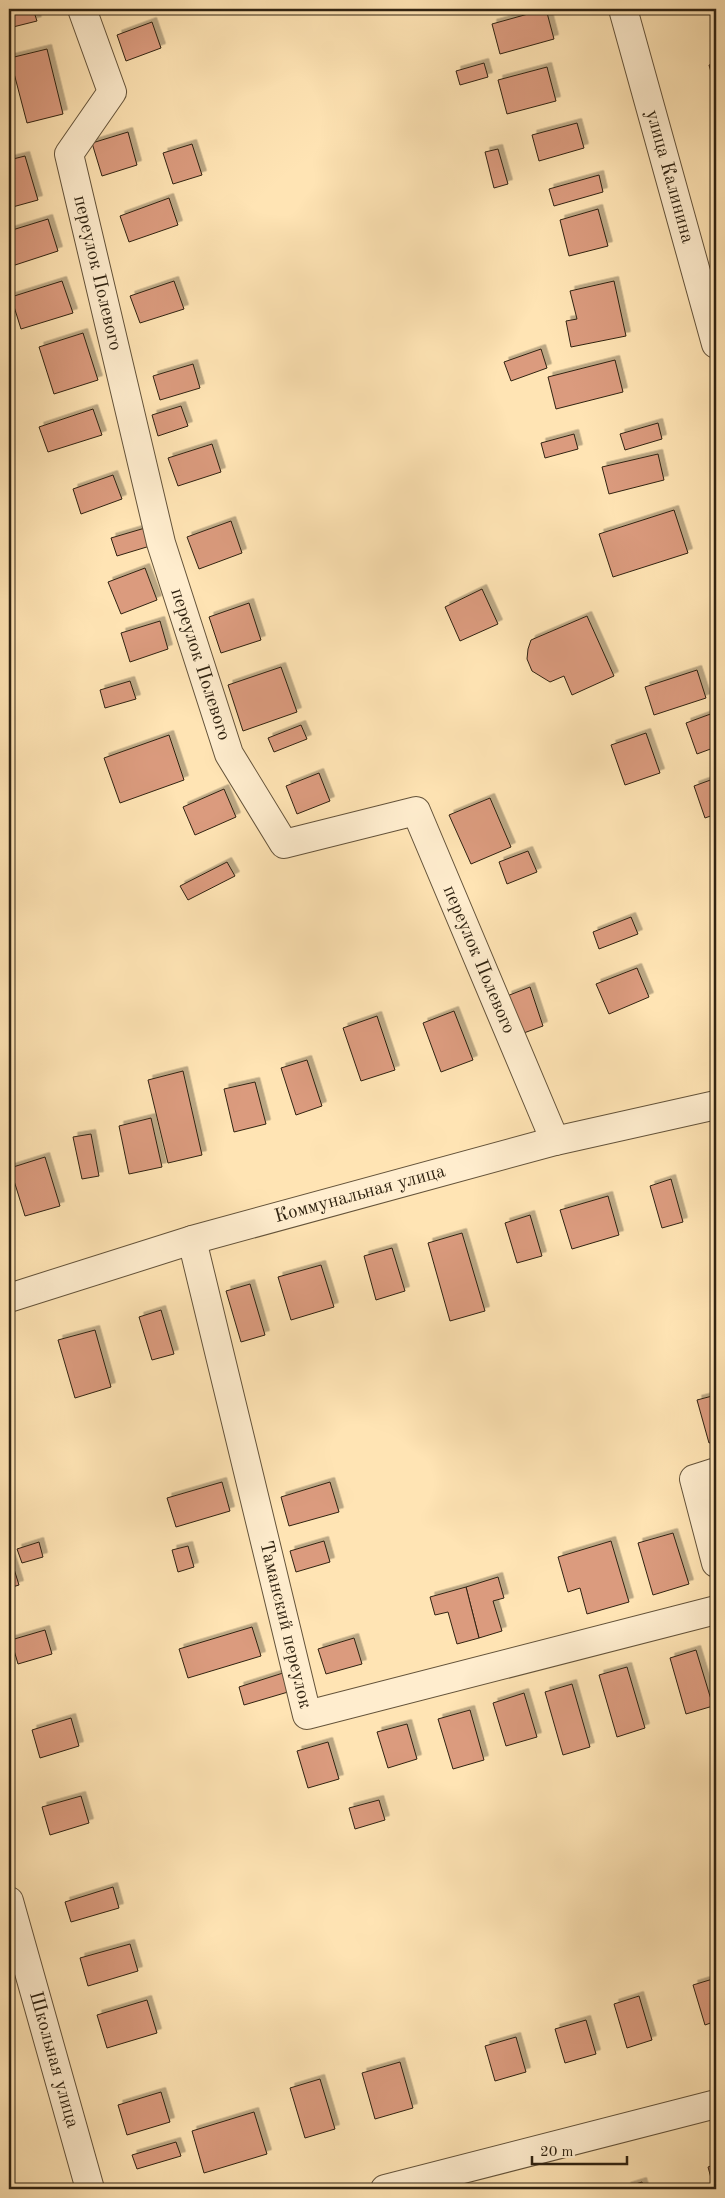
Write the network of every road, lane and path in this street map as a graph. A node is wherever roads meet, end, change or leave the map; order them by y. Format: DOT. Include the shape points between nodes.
graph roads {
  1 [pos="82,9"];
  2 [pos="623,9"];
  3 [pos="716,344"];
  4 [pos="716,1105"];
  5 [pos="555,1141"];
  6 [pos="192,1240"];
  7 [pos="9,1298"];
  8 [pos="716,1472"];
  9 [pos="716,1564"];
  10 [pos="716,1610"];
  11 [pos="9,1901"];
  12 [pos="716,2104"];
  13 [pos="90,2189"];
  14 [pos="385,2189"];
  1 -- 5 [label="street, переулок Полевого" via="112,92 69,154 161,543 229,754 284,844 416,811"];
  2 -- 3 [label="street, улица Калинина"];
  4 -- 5 [label="street, Коммунальная улица"];
  5 -- 6 [label="street, Коммунальная улица"];
  6 -- 7 [label="street, Коммунальная улица"];
  6 -- 10 [label="street, Таманский переулок" via="307,1716"];
  8 -- 9 [label="street" via="694,1479"];
  11 -- 13 [label="street, Школьная улица"];
  12 -- 14 [label="street"];
}
